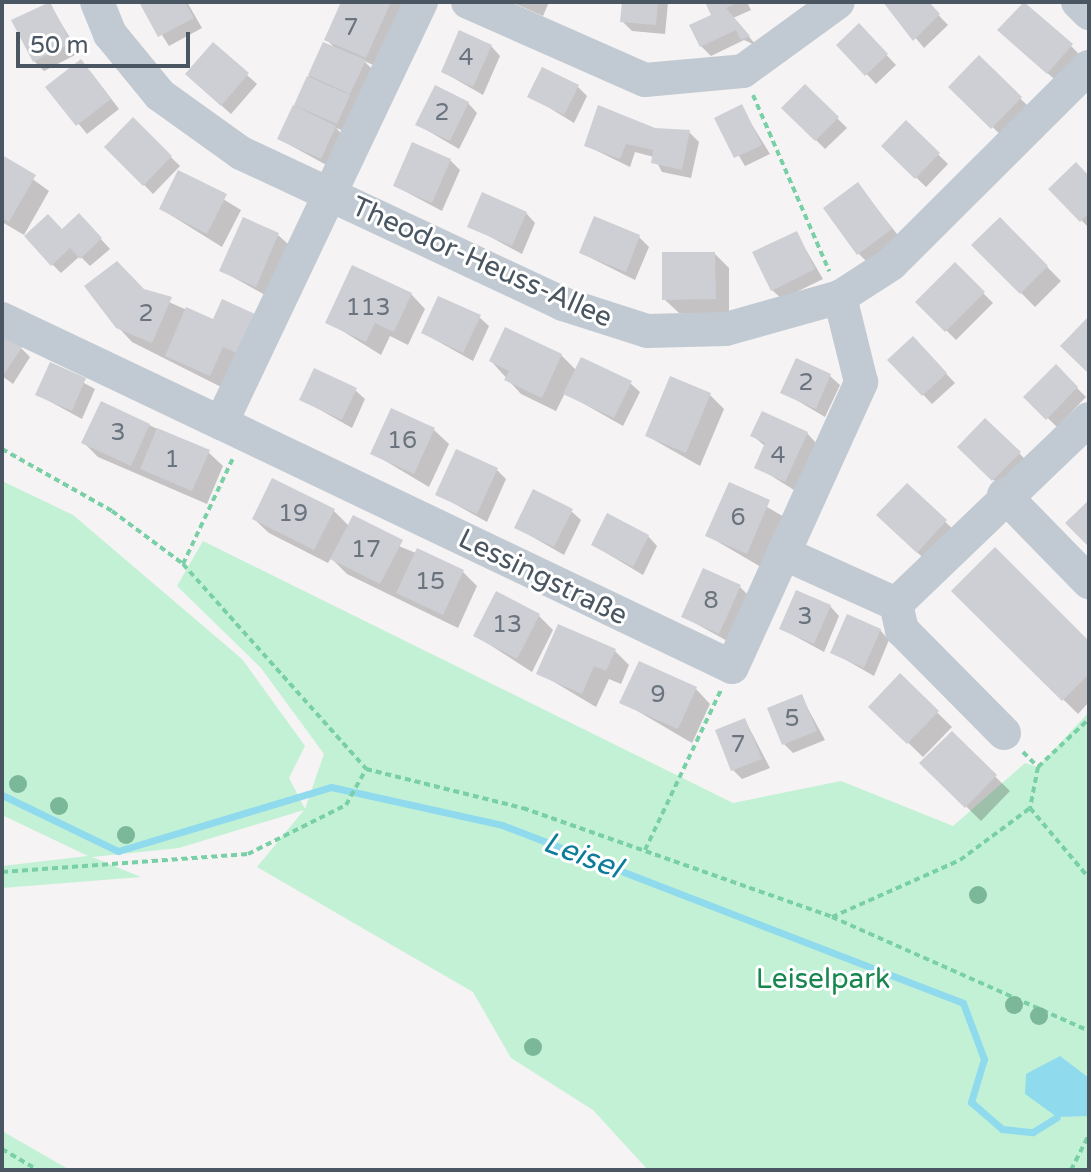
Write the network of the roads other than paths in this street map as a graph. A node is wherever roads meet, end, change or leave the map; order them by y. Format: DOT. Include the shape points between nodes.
graph roads {
  1 [pos="97,2"];
  2 [pos="421,2"];
  3 [pos="468,2"];
  4 [pos="838,2"];
  5 [pos="1078,2"];
  6 [pos="1089,13"];
  7 [pos="1089,67"];
  8 [pos="331,196"];
  9 [pos="840,297"];
  10 [pos="2,319"];
  11 [pos="1089,419"];
  12 [pos="233,429"];
  13 [pos="1004,495"];
  14 [pos="783,553"];
  15 [pos="1089,582"];
  16 [pos="896,604"];
  17 [pos="1004,733"];
  1 -- 8 [label="street, Theodor-Heuss-Allee" via="110,34 160,95 241,153"];
  2 -- 8 [label="street"];
  3 -- 4 [label="street" via="645,80 743,71"];
  5 -- 6 [label="street"];
  7 -- 9 [label="street, Theodor-Heuss-Allee" via="891,264"];
  8 -- 9 [label="street, Theodor-Heuss-Allee" via="563,304 647,331 726,329"];
  8 -- 12 [label="street"];
  9 -- 14 [label="street" via="861,382"];
  10 -- 12 [label="street, Lessingstraße"];
  11 -- 13 [label="street" via="1021,490"];
  12 -- 14 [label="street, Lessingstraße" via="732,667"];
  13 -- 15 [label="street"];
  13 -- 16 [label="street"];
  14 -- 16 [label="street"];
  16 -- 17 [label="street" via="902,630"];
}
